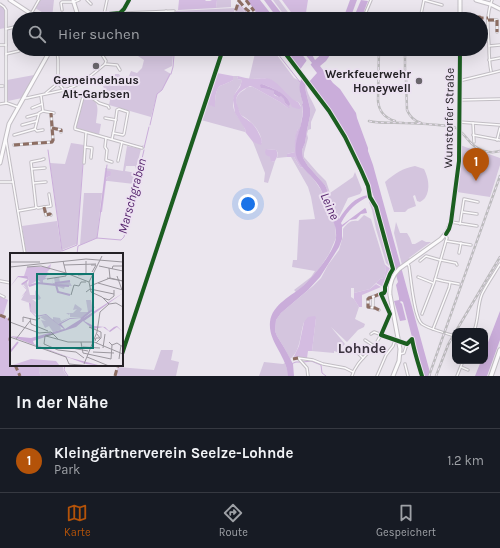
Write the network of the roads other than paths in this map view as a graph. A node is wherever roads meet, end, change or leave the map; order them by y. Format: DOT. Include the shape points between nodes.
graph roads {
  1 [pos="10,0"];
  2 [pos="39,0"];
  3 [pos="79,0"];
  4 [pos="87,0"];
  5 [pos="107,0"];
  6 [pos="128,0"];
  7 [pos="371,0"];
  8 [pos="424,0"];
  9 [pos="460,0"];
  10 [pos="476,0"];
  11 [pos="492,0"];
  12 [pos="73,1"];
  13 [pos="0,4"];
  14 [pos="91,4"];
  15 [pos="490,4"];
  16 [pos="442,5"];
  17 [pos="500,9"];
  18 [pos="62,10"];
  19 [pos="122,11"];
  20 [pos="166,11"];
  21 [pos="174,11"];
  22 [pos="28,12"];
  23 [pos="32,12"];
  24 [pos="77,12"];
  25 [pos="104,12"];
  26 [pos="145,12"];
  27 [pos="366,12"];
  28 [pos="422,12"];
  29 [pos="460,12"];
  30 [pos="488,20"];
  31 [pos="12,28"];
  32 [pos="6,29"];
  33 [pos="497,32"];
  34 [pos="488,35"];
  35 [pos="0,45"];
  36 [pos="6,45"];
  37 [pos="500,45"];
  38 [pos="489,46"];
  39 [pos="12,53"];
  40 [pos="6,54"];
  41 [pos="47,56"];
  42 [pos="58,56"];
  43 [pos="103,56"];
  44 [pos="460,56"];
  45 [pos="500,58"];
  46 [pos="489,60"];
  47 [pos="105,64"];
  48 [pos="120,70"];
  49 [pos="491,71"];
  50 [pos="500,71"];
  51 [pos="460,81"];
  52 [pos="58,83"];
  53 [pos="70,88"];
  54 [pos="64,90"];
  55 [pos="45,94"];
  56 [pos="41,95"];
  57 [pos="82,97"];
  58 [pos="24,98"];
  59 [pos="500,99"];
  60 [pos="459,100"];
  61 [pos="6,103"];
  62 [pos="0,104"];
  63 [pos="42,104"];
  64 [pos="18,107"];
  65 [pos="32,108"];
  66 [pos="109,108"];
  67 [pos="43,111"];
  68 [pos="39,113"];
  69 [pos="51,113"];
  70 [pos="54,114"];
  71 [pos="27,117"];
  72 [pos="105,118"];
  73 [pos="116,120"];
  74 [pos="37,121"];
  75 [pos="459,122"];
  76 [pos="474,123"];
  77 [pos="22,125"];
  78 [pos="500,127"];
  79 [pos="52,128"];
  80 [pos="35,129"];
  81 [pos="43,130"];
  82 [pos="61,132"];
  83 [pos="86,132"];
  84 [pos="113,133"];
  85 [pos="14,135"];
  86 [pos="474,135"];
  87 [pos="106,138"];
  88 [pos="112,140"];
  89 [pos="499,140"];
  90 [pos="4,141"];
  91 [pos="122,142"];
  92 [pos="474,142"];
  93 [pos="14,145"];
  94 [pos="85,147"];
  95 [pos="142,148"];
  96 [pos="91,158"];
  97 [pos="44,159"];
  98 [pos="118,161"];
  99 [pos="112,162"];
  100 [pos="0,163"];
  101 [pos="84,163"];
  102 [pos="45,168"];
  103 [pos="32,169"];
  104 [pos="0,182"];
  105 [pos="13,182"];
  106 [pos="46,182"];
  107 [pos="34,183"];
  108 [pos="49,194"];
  109 [pos="478,202"];
  110 [pos="36,207"];
  111 [pos="44,207"];
  112 [pos="18,211"];
  113 [pos="462,212"];
  114 [pos="477,214"];
  115 [pos="42,215"];
  116 [pos="46,215"];
  117 [pos="51,215"];
  118 [pos="451,222"];
  119 [pos="460,224"];
  120 [pos="477,226"];
  121 [pos="445,235"];
  122 [pos="446,241"];
  123 [pos="461,243"];
  124 [pos="471,245"];
  125 [pos="25,253"];
  126 [pos="459,253"];
  127 [pos="441,260"];
  128 [pos="420,261"];
  129 [pos="407,263"];
  130 [pos="500,264"];
  131 [pos="457,265"];
  132 [pos="418,277"];
  133 [pos="435,279"];
  134 [pos="0,281"];
  135 [pos="10,283"];
  136 [pos="434,283"];
  137 [pos="450,283"];
  138 [pos="459,284"];
  139 [pos="384,293"];
  140 [pos="381,294"];
  141 [pos="0,295"];
  142 [pos="4,297"];
  143 [pos="373,297"];
  144 [pos="373,308"];
  145 [pos="379,310"];
  146 [pos="422,314"];
  147 [pos="476,328"];
  148 [pos="434,329"];
  149 [pos="371,334"];
  150 [pos="381,335"];
  151 [pos="452,335"];
  152 [pos="366,340"];
  153 [pos="397,341"];
  154 [pos="374,346"];
  155 [pos="500,350"];
  156 [pos="352,351"];
  157 [pos="400,354"];
  158 [pos="363,358"];
  159 [pos="405,364"];
  160 [pos="462,364"];
  161 [pos="460,367"];
  162 [pos="468,370"];
  163 [pos="353,372"];
  164 [pos="308,376"];
  165 [pos="352,376"];
  166 [pos="377,376"];
  167 [pos="393,376"];
  168 [pos="408,376"];
  169 [pos="457,376"];
  170 [pos="491,376"];
  1 -- 22 [label="street"];
  2 -- 23 [label="street"];
  3 -- 12 [label="street"];
  4 -- 14 [label="street"];
  5 -- 25 [label="street"];
  6 -- 19 [label="street"];
  7 -- 27 [label="street"];
  8 -- 16 [label="street"];
  8 -- 28 [label="street"];
  9 -- 29 [label="street"];
  10 -- 15 [label="street"];
  11 -- 15 [label="street"];
  12 -- 18 [label="street" via="62,2"];
  12 -- 24 [label="street"];
  13 -- 32 [label="street" via="6,9"];
  15 -- 17 [label="street"];
  15 -- 30 [label="street"];
  20 -- 21 [label="street"];
  20 -- 26 [label="street"];
  30 -- 33 [label="street" via="497,20"];
  30 -- 34 [label="street"];
  31 -- 32 [label="street"];
  32 -- 36 [label="street"];
  34 -- 38 [label="street"];
  35 -- 36 [label="street"];
  36 -- 40 [label="street"];
  37 -- 38 [label="street"];
  38 -- 46 [label="street"];
  39 -- 40 [label="street"];
  40 -- 61 [label="street"];
  41 -- 58 [label="street"];
  42 -- 52 [label="street"];
  43 -- 47 [label="street"];
  44 -- 51 [label="street, Wunstorfer Straße"];
  45 -- 46 [label="street"];
  46 -- 49 [label="street"];
  47 -- 48 [label="street" via="117,66"];
  47 -- 53 [label="street" via="87,79"];
  50 -- 51 [label="street"];
  51 -- 60 [label="street, Wunstorfer Straße"];
  52 -- 54 [label="street"];
  52 -- 55 [label="street"];
  53 -- 54 [label="street"];
  53 -- 57 [label="street"];
  54 -- 55 [label="street"];
  55 -- 56 [label="street"];
  56 -- 58 [label="street"];
  56 -- 63 [label="street"];
  57 -- 66 [label="street" via="92,98"];
  57 -- 83 [label="street" via="74,127"];
  58 -- 64 [label="street"];
  59 -- 60 [label="street"];
  60 -- 75 [label="street, Wunstorfer Straße"];
  61 -- 62 [label="street"];
  61 -- 64 [label="street"];
  63 -- 65 [label="street"];
  63 -- 67 [label="street"];
  64 -- 90 [label="street"];
  67 -- 68 [label="street"];
  67 -- 69 [label="street"];
  68 -- 71 [label="street"];
  68 -- 74 [label="street"];
  69 -- 70 [label="street"];
  69 -- 79 [label="street"];
  72 -- 73 [label="street"];
  73 -- 84 [label="street"];
  73 -- 84 [label="street" via="117,110 128,112 124,135"];
  74 -- 77 [label="street"];
  74 -- 80 [label="street"];
  75 -- 76 [label="street"];
  75 -- 118 [label="street, Wunstorfer Straße" via="459,161"];
  76 -- 78 [label="street"];
  76 -- 86 [label="street"];
  78 -- 89 [label="street"];
  79 -- 82 [label="street"];
  79 -- 93 [label="street" via="52,142"];
  80 -- 81 [label="street"];
  80 -- 85 [label="street"];
  83 -- 87 [label="street"];
  83 -- 94 [label="street"];
  84 -- 88 [label="street"];
  86 -- 89 [label="street"];
  86 -- 92 [label="street"];
  87 -- 88 [label="street"];
  87 -- 99 [label="street" via="106,160"];
  88 -- 91 [label="street"];
  90 -- 100 [label="street"];
  90 -- 105 [label="street" via="6,139"];
  91 -- 95 [label="street"];
  91 -- 98 [label="street"];
  94 -- 96 [label="street" via="92,148"];
  94 -- 101 [label="street"];
  97 -- 103 [label="street" via="31,162"];
  102 -- 103 [label="street"];
  103 -- 107 [label="street"];
  104 -- 105 [label="street"];
  105 -- 112 [label="street"];
  106 -- 107 [label="street"];
  107 -- 110 [label="street"];
  108 -- 111 [label="street" via="51,206"];
  109 -- 113 [label="street" via="464,199"];
  110 -- 111 [label="street"];
  110 -- 112 [label="street"];
  111 -- 116 [label="street"];
  112 -- 125 [label="street"];
  113 -- 114 [label="street"];
  113 -- 119 [label="street"];
  115 -- 116 [label="street"];
  116 -- 117 [label="street"];
  118 -- 119 [label="street"];
  118 -- 121 [label="street, Wunstorfer Straße"];
  119 -- 120 [label="street"];
  121 -- 122 [label="street"];
  121 -- 129 [label="street"];
  122 -- 123 [label="street"];
  122 -- 127 [label="street"];
  123 -- 124 [label="street"];
  123 -- 126 [label="street"];
  127 -- 128 [label="street" via="426,256"];
  127 -- 131 [label="street"];
  127 -- 133 [label="street"];
  129 -- 148 [label="street" via="418,319 422,324"];
  129 -- 153 [label="street" via="394,274 389,291"];
  130 -- 147 [label="street" via="480,300"];
  132 -- 136 [label="street"];
  133 -- 136 [label="street"];
  133 -- 137 [label="street"];
  134 -- 135 [label="street"];
  136 -- 146 [label="street"];
  137 -- 138 [label="street"];
  137 -- 148 [label="street"];
  139 -- 140 [label="street"];
  140 -- 143 [label="street"];
  140 -- 150 [label="street" via="390,313"];
  141 -- 142 [label="street"];
  143 -- 144 [label="street"];
  143 -- 144 [label="street" via="368,299 368,308"];
  144 -- 145 [label="street"];
  148 -- 151 [label="street"];
  149 -- 150 [label="street" via="374,332"];
  150 -- 153 [label="street"];
  150 -- 154 [label="street"];
  152 -- 154 [label="street"];
  153 -- 157 [label="street"];
  153 -- 157 [label="street" via="407,344 404,353"];
  153 -- 166 [label="street" via="386,355"];
  154 -- 158 [label="street"];
  155 -- 170 [label="main road"];
  156 -- 158 [label="street"];
  157 -- 167 [label="street"];
  158 -- 163 [label="street"];
  159 -- 168 [label="street"];
  160 -- 161 [label="street"];
  161 -- 162 [label="street"];
  161 -- 169 [label="street"];
  163 -- 164 [label="street" via="298,358 307,368"];
  163 -- 165 [label="street"];
}
